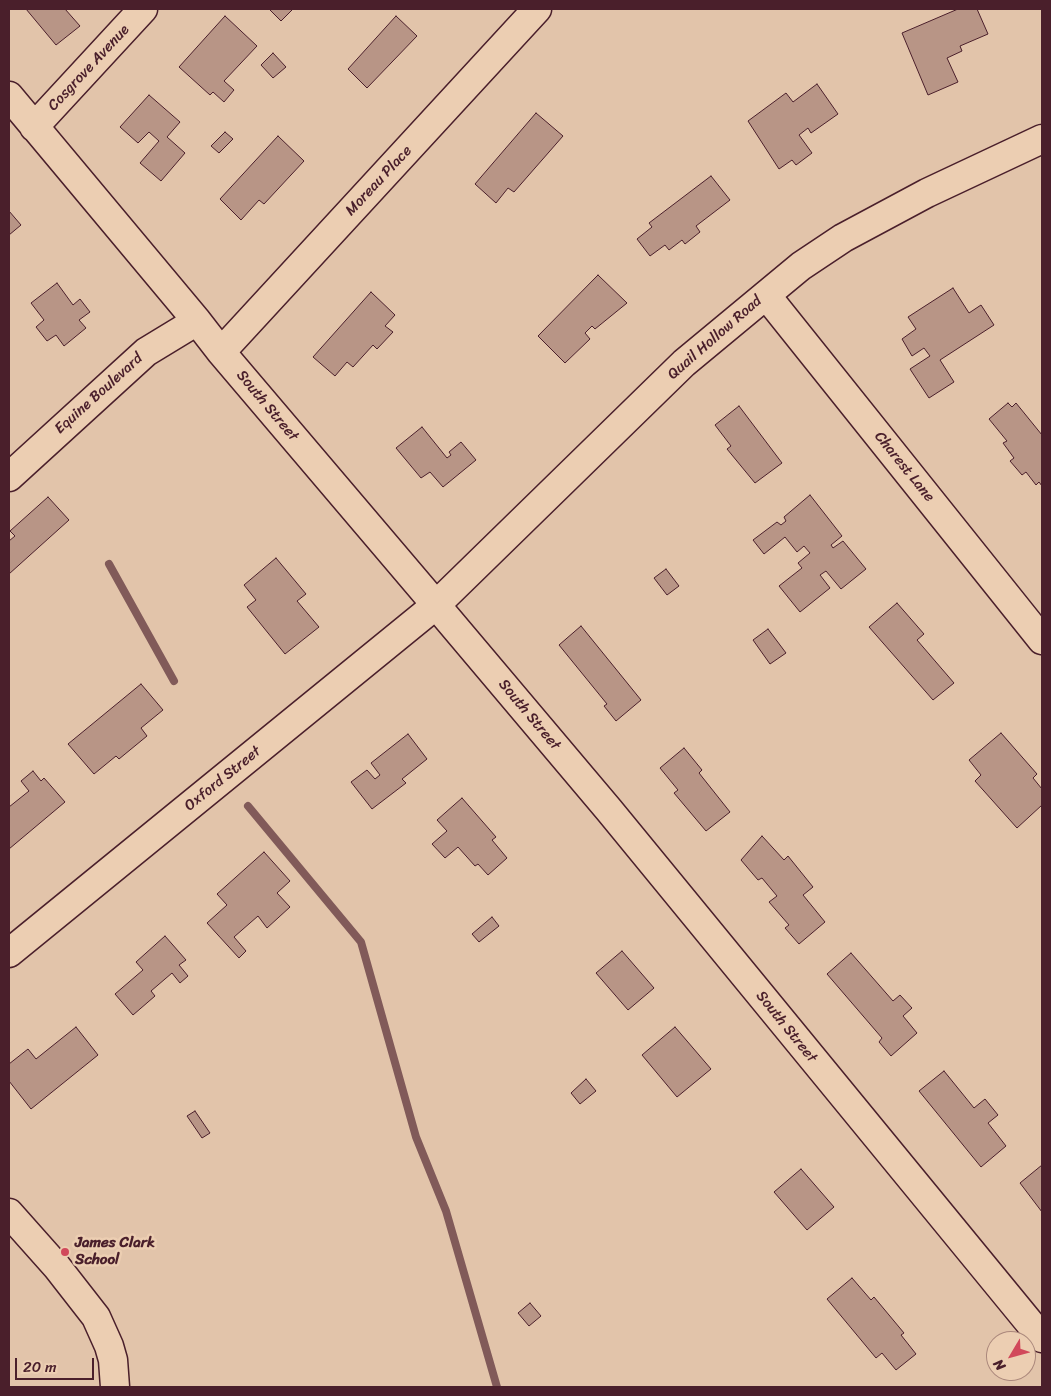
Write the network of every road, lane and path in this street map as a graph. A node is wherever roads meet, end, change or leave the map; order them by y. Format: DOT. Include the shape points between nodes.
graph roads {
  1 [pos="143,9"];
  2 [pos="537,9"];
  3 [pos="9,96"];
  4 [pos="34,127"];
  5 [pos="1042,140"];
  6 [pos="766,294"];
  7 [pos="197,321"];
  8 [pos="221,352"];
  9 [pos="9,477"];
  10 [pos="436,605"];
  11 [pos="1042,640"];
  12 [pos="9,953"];
  13 [pos="9,1213"];
  14 [pos="1042,1338"];
  15 [pos="115,1387"];
  1 -- 4 [label="street, Cosgrove Avenue"];
  2 -- 8 [label="street, Moreau Place"];
  3 -- 4 [label="street, South Street"];
  4 -- 7 [label="street, South Street"];
  5 -- 6 [label="street, Quail Hollow Road" via="927,193 843,238"];
  6 -- 10 [label="street, Quail Hollow Road" via="684,363"];
  6 -- 11 [label="street, Charest Lane"];
  7 -- 8 [label="street, South Street"];
  7 -- 9 [label="street, Equine Boulevard" via="146,352"];
  8 -- 10 [label="street, South Street"];
  10 -- 12 [label="street, Oxford Street"];
  10 -- 14 [label="street, South Street"];
  13 -- 15 [label="street" via="96,1317 109,1346"];
}
